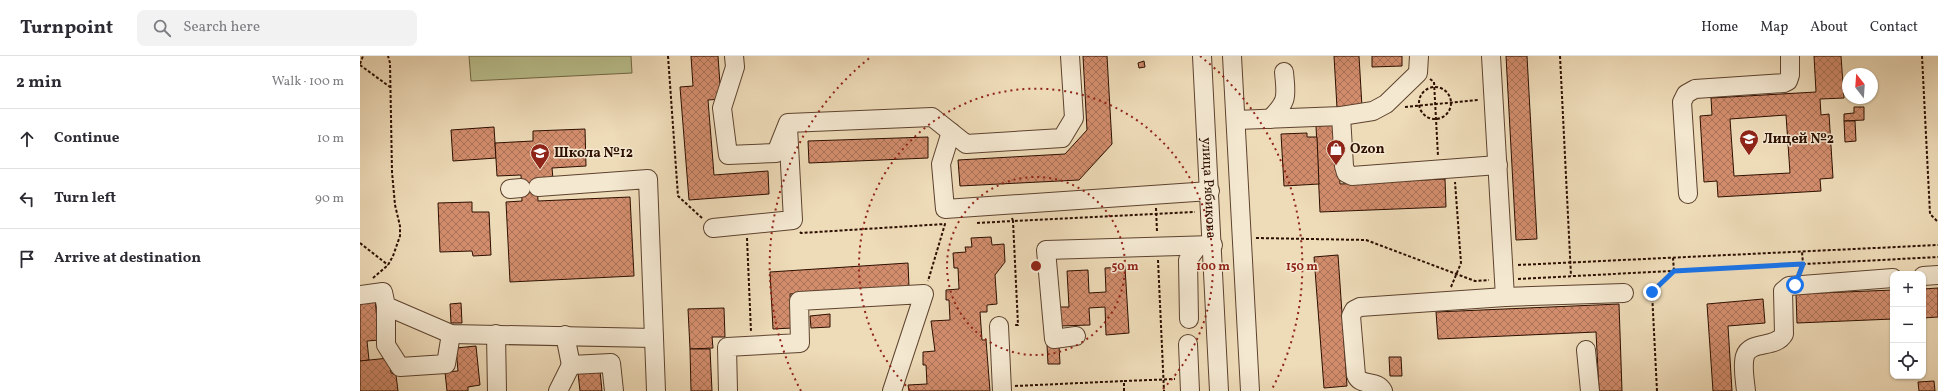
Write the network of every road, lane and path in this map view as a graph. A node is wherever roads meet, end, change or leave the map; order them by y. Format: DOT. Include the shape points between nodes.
graph roads {
  1 [pos="363,56"];
  2 [pos="388,56"];
  3 [pos="668,56"];
  4 [pos="734,56"];
  5 [pos="1070,56"];
  6 [pos="1202,56"];
  7 [pos="1232,56"];
  8 [pos="1491,56"];
  9 [pos="1560,56"];
  10 [pos="1790,56"];
  11 [pos="1922,56"];
  12 [pos="360,65"];
  13 [pos="1419,65"];
  14 [pos="1284,72"];
  15 [pos="390,87"];
  16 [pos="1435,88"];
  17 [pos="1494,99"];
  18 [pos="1451,103"];
  19 [pos="1436,104"];
  20 [pos="1420,105"];
  21 [pos="1380,109"];
  22 [pos="1342,116"];
  23 [pos="1270,119"];
  24 [pos="1436,119"];
  25 [pos="1236,120"];
  26 [pos="788,123"];
  27 [pos="951,132"];
  28 [pos="1498,165"];
  29 [pos="1447,169"];
  30 [pos="523,188"];
  31 [pos="1210,191"];
  32 [pos="1688,194"];
  33 [pos="1155,195"];
  34 [pos="1198,212"];
  35 [pos="1012,213"];
  36 [pos="1156,214"];
  37 [pos="945,217"];
  38 [pos="793,220"];
  39 [pos="1938,222"];
  40 [pos="975,223"];
  41 [pos="746,225"];
  42 [pos="713,228"];
  43 [pos="1242,238"];
  44 [pos="360,243"];
  45 [pos="1205,245"];
  46 [pos="1938,245"];
  47 [pos="1157,247"];
  48 [pos="1802,252"];
  49 [pos="1938,257"];
  50 [pos="1674,258"];
  51 [pos="1570,263"];
  52 [pos="1803,264"];
  53 [pos="388,265"];
  54 [pos="1674,271"];
  55 [pos="1504,273"];
  56 [pos="1456,274"];
  57 [pos="1938,275"];
  58 [pos="1571,276"];
  59 [pos="1926,276"];
  60 [pos="1890,278"];
  61 [pos="372,279"];
  62 [pos="1795,285"];
  63 [pos="1624,293"];
  64 [pos="924,294"];
  65 [pos="360,295"];
  66 [pos="1505,297"];
  67 [pos="1445,301"];
  68 [pos="386,306"];
  69 [pos="1189,319"];
  70 [pos="999,326"];
  71 [pos="451,334"];
  72 [pos="496,334"];
  73 [pos="565,336"];
  74 [pos="1076,336"];
  75 [pos="654,338"];
  76 [pos="1188,344"];
  77 [pos="751,345"];
  78 [pos="1586,350"];
  79 [pos="571,365"];
  80 [pos="1163,379"];
  81 [pos="1124,381"];
  82 [pos="1190,385"];
  83 [pos="1002,389"];
  84 [pos="497,391"];
  85 [pos="558,391"];
  86 [pos="614,391"];
  87 [pos="656,391"];
  88 [pos="728,391"];
  89 [pos="892,391"];
  90 [pos="1124,391"];
  91 [pos="1164,391"];
  92 [pos="1220,391"];
  93 [pos="1250,391"];
  94 [pos="1383,391"];
  95 [pos="1590,391"];
  96 [pos="1657,391"];
  97 [pos="1746,391"];
  1 -- 12 [label="path"];
  2 -- 15 [label="path"];
  3 -- 42 [label="path" via="678,196"];
  4 -- 26 [label="street" via="735,68 722,108 728,155 776,152"];
  5 -- 27 [label="street" via="1074,118 1062,138 966,144"];
  6 -- 31 [label="street, улица Рябикова"];
  7 -- 25 [label="street"];
  8 -- 17 [label="street"];
  9 -- 51 [label="path"];
  10 -- 32 [label="street" via="1790,75 1784,84 1695,89 1686,94 1682,102"];
  11 -- 39 [label="path" via="1930,214"];
  12 -- 15 [label="path"];
  13 -- 16 [label="path" via="1434,82"];
  13 -- 21 [label="street"];
  14 -- 23 [label="street" via="1286,98 1281,108"];
  15 -- 53 [label="path" via="392,172 400,226 398,246"];
  16 -- 18 [label="path" via="1447,92"];
  16 -- 19 [label="path"];
  16 -- 20 [label="path" via="1422,94"];
  17 -- 18 [label="path"];
  17 -- 28 [label="street"];
  18 -- 19 [label="path"];
  18 -- 24 [label="path" via="1448,112"];
  19 -- 20 [label="path"];
  19 -- 24 [label="path"];
  20 -- 21 [label="path"];
  20 -- 24 [label="path" via="1424,114"];
  21 -- 22 [label="street"];
  22 -- 23 [label="street"];
  22 -- 29 [label="street" via="1346,173 1352,176"];
  23 -- 25 [label="street"];
  24 -- 29 [label="path"];
  25 -- 43 [label="street"];
  26 -- 27 [label="street" via="932,117"];
  26 -- 38 [label="street"];
  27 -- 37 [label="street" via="941,164"];
  28 -- 29 [label="street"];
  28 -- 55 [label="street"];
  29 -- 56 [label="path" via="1460,263"];
  30 -- 75 [label="street" via="648,179"];
  31 -- 33 [label="street"];
  31 -- 45 [label="street, улица Рябикова"];
  33 -- 35 [label="street"];
  33 -- 36 [label="path"];
  34 -- 36 [label="path"];
  35 -- 36 [label="path"];
  35 -- 37 [label="street"];
  35 -- 40 [label="path"];
  35 -- 70 [label="path" via="1018,325"];
  36 -- 47 [label="path"];
  37 -- 38 [label="path" via="801,233"];
  37 -- 64 [label="path"];
  38 -- 41 [label="street"];
  41 -- 42 [label="street"];
  41 -- 77 [label="path"];
  43 -- 56 [label="path" via="1366,240"];
  43 -- 93 [label="street"];
  44 -- 53 [label="path"];
  45 -- 47 [label="street"];
  45 -- 69 [label="street" via="1188,260"];
  45 -- 92 [label="street, улица Рябикова"];
  46 -- 48 [label="path"];
  47 -- 74 [label="street" via="1046,250 1054,339"];
  47 -- 80 [label="path"];
  48 -- 50 [label="path"];
  48 -- 52 [label="path"];
  49 -- 52 [label="path"];
  50 -- 51 [label="path"];
  50 -- 54 [label="path"];
  51 -- 55 [label="path"];
  51 -- 58 [label="path"];
  52 -- 54 [label="path"];
  52 -- 62 [label="path"];
  53 -- 61 [label="path"];
  54 -- 58 [label="path"];
  54 -- 96 [label="path" via="1652,292"];
  55 -- 56 [label="path" via="1475,281"];
  55 -- 58 [label="path"];
  55 -- 66 [label="street"];
  56 -- 67 [label="path"];
  57 -- 59 [label="street"];
  60 -- 62 [label="street"];
  62 -- 97 [label="street" via="1785,287 1783,291 1784,334 1781,340 1753,347 1744,358"];
  63 -- 66 [label="street"];
  64 -- 77 [label="street" via="799,301 800,343"];
  64 -- 89 [label="street"];
  65 -- 68 [label="street" via="383,292"];
  66 -- 67 [label="street"];
  67 -- 94 [label="street" via="1360,307 1354,310 1351,316 1358,379 1376,384"];
  68 -- 71 [label="street"];
  68 -- 71 [label="street" via="386,345 400,367 446,364"];
  70 -- 83 [label="street"];
  71 -- 72 [label="street"];
  72 -- 73 [label="street"];
  72 -- 84 [label="street"];
  73 -- 75 [label="street"];
  73 -- 79 [label="street"];
  75 -- 87 [label="street"];
  76 -- 82 [label="street"];
  77 -- 88 [label="street" via="727,346"];
  78 -- 95 [label="street"];
  79 -- 85 [label="street"];
  79 -- 86 [label="street" via="611,363"];
  80 -- 81 [label="path"];
  80 -- 82 [label="path"];
  80 -- 91 [label="path"];
  81 -- 83 [label="path"];
  81 -- 90 [label="path"];
}
